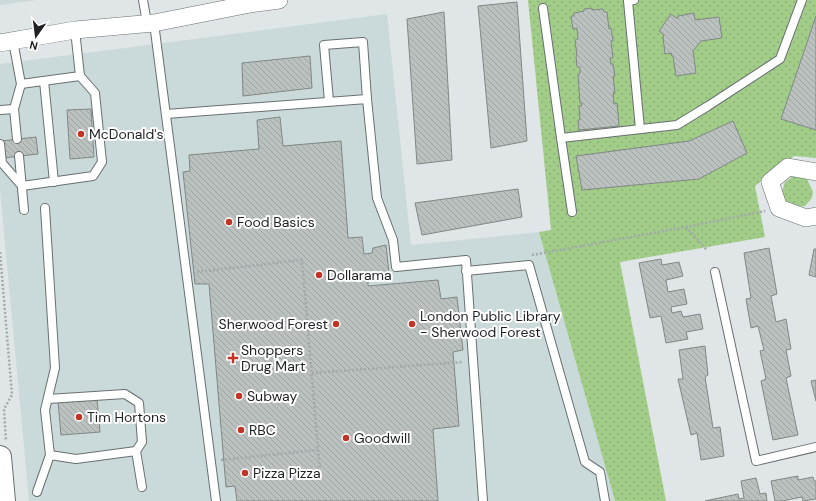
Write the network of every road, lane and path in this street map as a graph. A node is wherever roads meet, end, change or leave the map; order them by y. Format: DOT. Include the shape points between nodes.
graph roads {
  1 [pos="143,0"];
  2 [pos="279,0"];
  3 [pos="630,0"];
  4 [pos="802,0"];
  5 [pos="249,2"];
  6 [pos="543,8"];
  7 [pos="151,23"];
  8 [pos="75,30"];
  9 [pos="6,42"];
  10 [pos="80,76"];
  11 [pos="44,81"];
  12 [pos="21,84"];
  13 [pos="367,99"];
  14 [pos="328,101"];
  15 [pos="14,109"];
  16 [pos="0,110"];
  17 [pos="166,114"];
  18 [pos="640,129"];
  19 [pos="561,138"];
  20 [pos="17,139"];
  21 [pos="0,144"];
  22 [pos="19,156"];
  23 [pos="816,172"];
  24 [pos="54,182"];
  25 [pos="22,186"];
  26 [pos="45,208"];
  27 [pos="779,208"];
  28 [pos="24,210"];
  29 [pos="572,212"];
  30 [pos="816,216"];
  31 [pos="686,226"];
  32 [pos="707,250"];
  33 [pos="0,252"];
  34 [pos="530,255"];
  35 [pos="466,271"];
  36 [pos="186,272"];
  37 [pos="715,272"];
  38 [pos="473,361"];
  39 [pos="312,373"];
  40 [pos="48,399"];
  41 [pos="4,409"];
  42 [pos="816,447"];
  43 [pos="318,450"];
  44 [pos="136,451"];
  45 [pos="50,455"];
  46 [pos="0,457"];
  47 [pos="210,460"];
  48 [pos="320,472"];
  49 [pos="142,487"];
  50 [pos="37,492"];
  51 [pos="4,501"];
  52 [pos="216,501"];
  53 [pos="483,501"];
  54 [pos="605,501"];
  1 -- 7 [label="lane"];
  2 -- 5 [label="street"];
  3 -- 18 [label="lane"];
  4 -- 18 [label="lane" via="780,59 677,125"];
  5 -- 7 [label="street"];
  6 -- 19 [label="lane"];
  7 -- 8 [label="street"];
  7 -- 17 [label="lane"];
  8 -- 9 [label="street"];
  8 -- 10 [label="lane"];
  9 -- 12 [label="lane"];
  10 -- 11 [label="lane"];
  10 -- 24 [label="lane" via="95,93 102,162 93,176"];
  11 -- 12 [label="lane"];
  11 -- 24 [label="lane"];
  12 -- 15 [label="lane"];
  13 -- 14 [label="lane"];
  13 -- 14 [label="lane" via="364,42 324,45"];
  13 -- 35 [label="lane" via="377,198 393,240 396,267 466,260"];
  14 -- 17 [label="lane"];
  15 -- 16 [label="lane"];
  15 -- 20 [label="lane"];
  17 -- 36 [label="lane"];
  18 -- 19 [label="lane"];
  19 -- 29 [label="lane"];
  21 -- 25 [label="lane" via="2,163"];
  22 -- 25 [label="lane"];
  23 -- 27 [label="street" via="788,166 770,182"];
  24 -- 25 [label="lane"];
  25 -- 28 [label="lane"];
  26 -- 40 [label="lane" via="55,368"];
  27 -- 30 [label="street" via="806,218"];
  27 -- 31 [label="path"];
  31 -- 32 [label="path"];
  31 -- 34 [label="path"];
  33 -- 41 [label="path" via="12,395"];
  35 -- 38 [label="lane"];
  35 -- 54 [label="lane" via="529,265 584,462 600,472"];
  36 -- 39 [label="path" via="302,260"];
  36 -- 47 [label="lane"];
  37 -- 42 [label="lane" via="756,461"];
  38 -- 39 [label="path"];
  38 -- 53 [label="lane"];
  39 -- 43 [label="path"];
  40 -- 44 [label="lane" via="125,394 139,403 142,442"];
  40 -- 45 [label="lane" via="45,410"];
  43 -- 47 [label="path"];
  43 -- 48 [label="path"];
  44 -- 45 [label="lane" via="76,459"];
  44 -- 49 [label="lane"];
  45 -- 50 [label="lane"];
  46 -- 51 [label="main road"];
  47 -- 52 [label="lane"];
}
